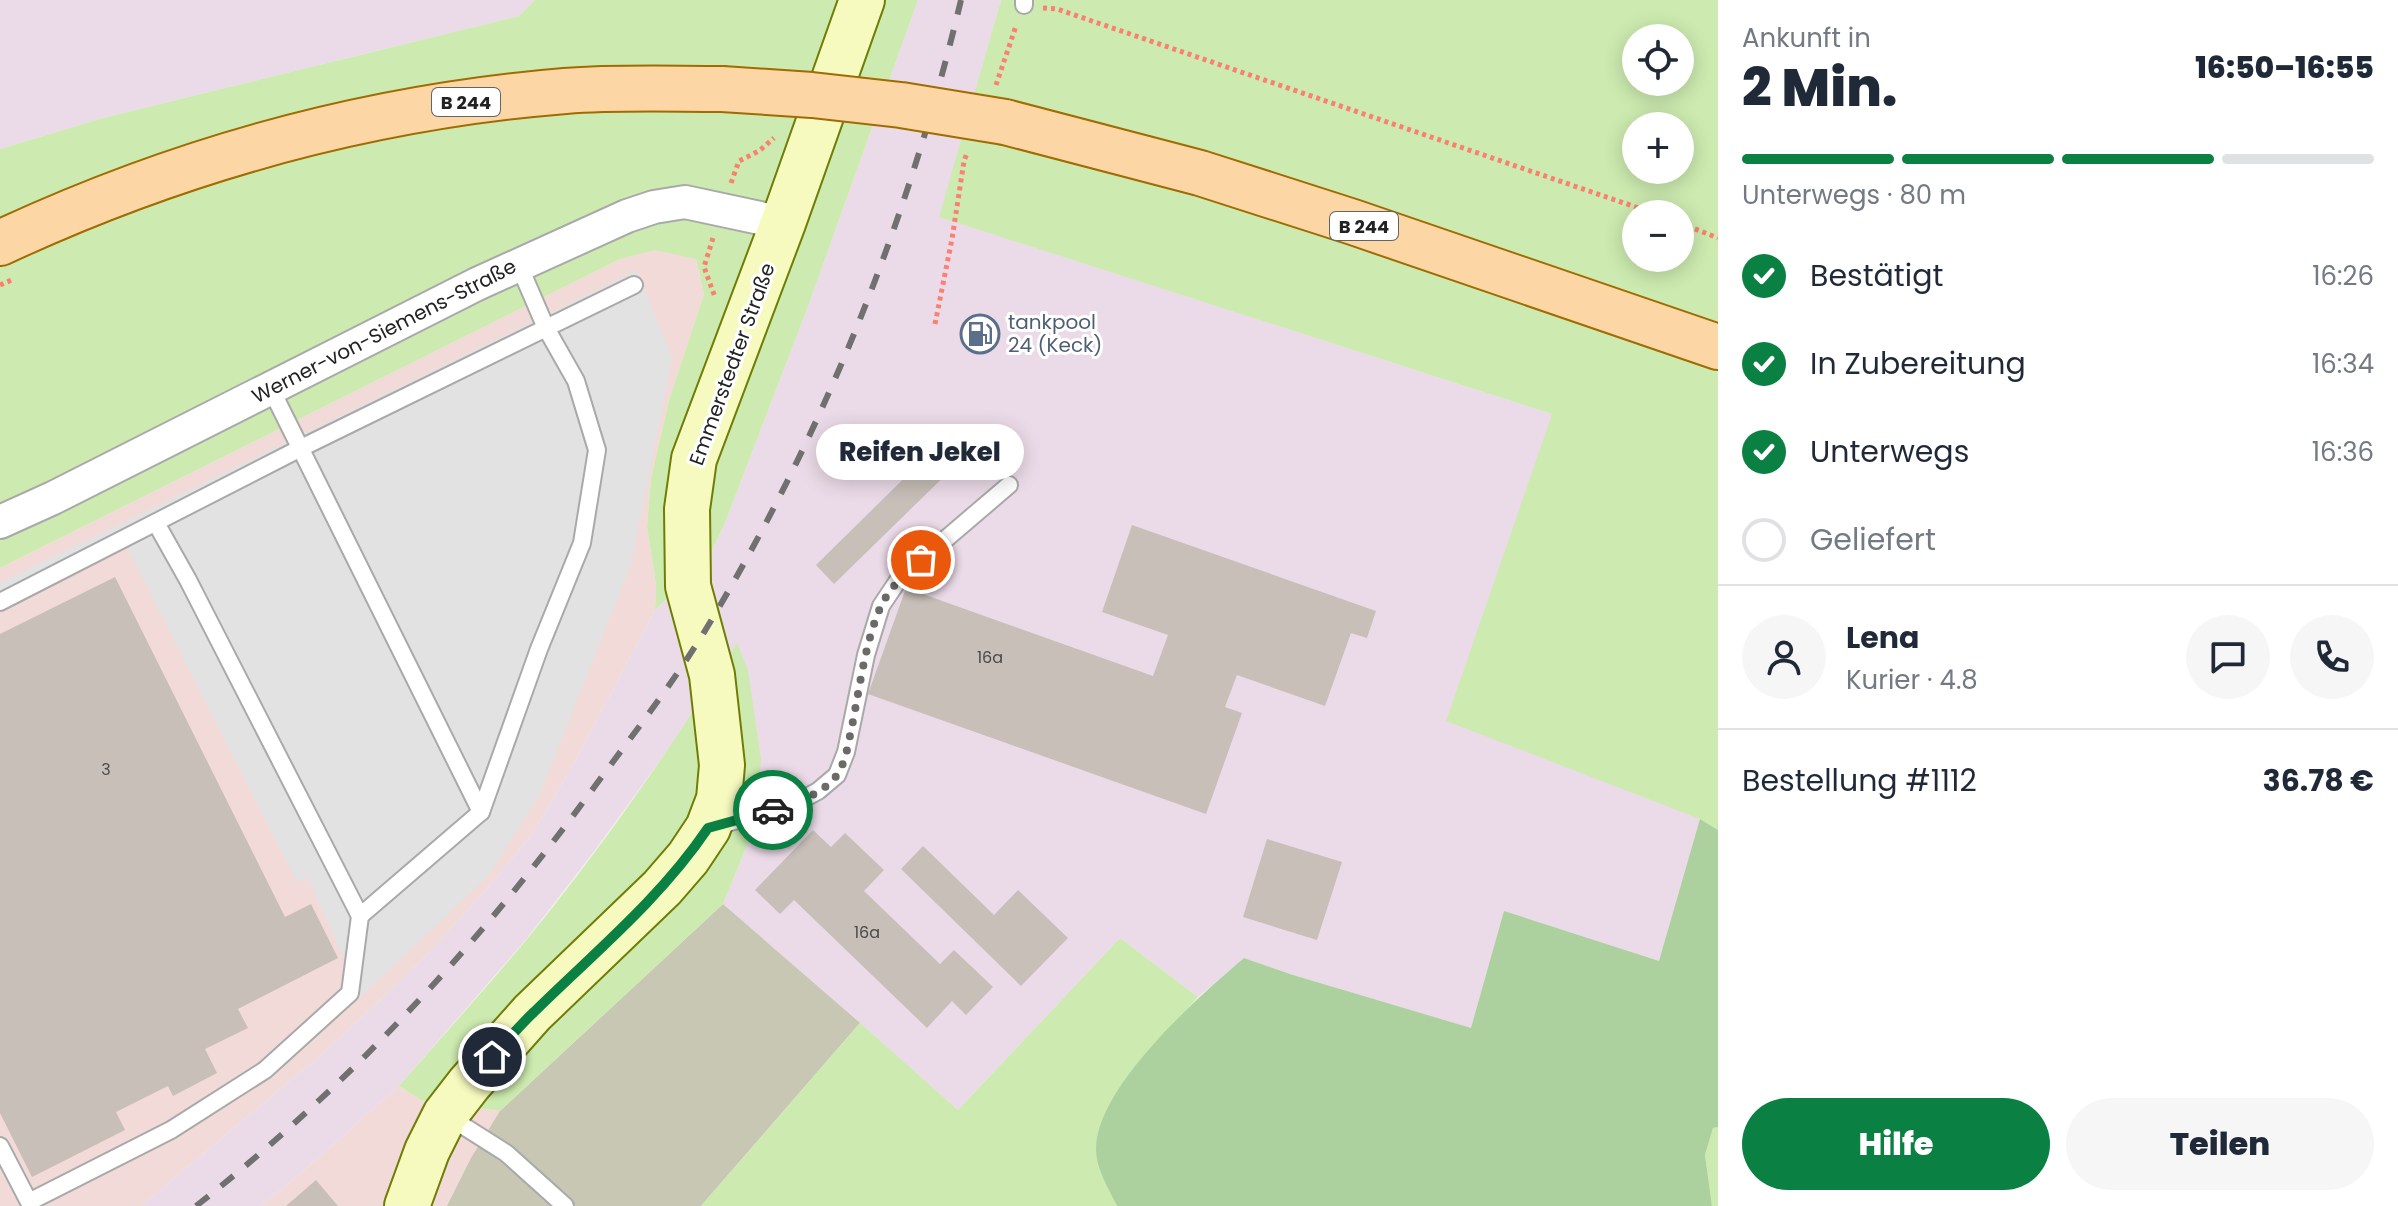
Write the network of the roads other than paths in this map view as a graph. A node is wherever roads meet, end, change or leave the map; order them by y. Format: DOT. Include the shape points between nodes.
graph roads {
  1 [pos="862,0"];
  2 [pos="783,223"];
  3 [pos="7,261"];
  4 [pos="518,263"];
  5 [pos="634,285"];
  6 [pos="546,328"];
  7 [pos="1718,347"];
  8 [pos="270,387"];
  9 [pos="301,448"];
  10 [pos="1009,485"];
  11 [pos="0,522"];
  12 [pos="156,523"];
  13 [pos="0,602"];
  14 [pos="481,812"];
  15 [pos="708,828"];
  16 [pos="360,916"];
  17 [pos="445,1115"];
  18 [pos="0,1146"];
  19 [pos="407,1206"];
  20 [pos="565,1206"];
  1 -- 2 [label="main road, Emmerstedter Straße"];
  2 -- 4 [label="street, Werner-von-Siemens-Straße" via="685,202 627,216"];
  2 -- 15 [label="main road, Emmerstedter Straße" via="694,459 687,509 688,586 712,675 722,765 719,799"];
  3 -- 7 [label="main road, B 244, bridge" via="73,210 215,159 402,111 567,91 722,89 901,105 999,107"];
  4 -- 6 [label="lane"];
  4 -- 8 [label="street, Werner-von-Siemens-Straße"];
  5 -- 6 [label="lane"];
  6 -- 9 [label="lane"];
  6 -- 14 [label="lane" via="576,381 597,450 582,543"];
  8 -- 9 [label="lane"];
  8 -- 11 [label="street, Werner-von-Siemens-Straße"];
  9 -- 12 [label="lane"];
  9 -- 14 [label="lane"];
  10 -- 15 [label="lane" via="899,579 881,606 837,775 794,804"];
  12 -- 13 [label="lane"];
  12 -- 16 [label="lane"];
  14 -- 16 [label="lane"];
  15 -- 17 [label="main road, Emmerstedter Straße" via="662,888 532,1013"];
  16 -- 18 [label="lane" via="350,993 265,1070 213,1104 29,1202"];
  17 -- 19 [label="main road, Emmerstedter Straße"];
  17 -- 20 [label="lane" via="506,1153"];
}
